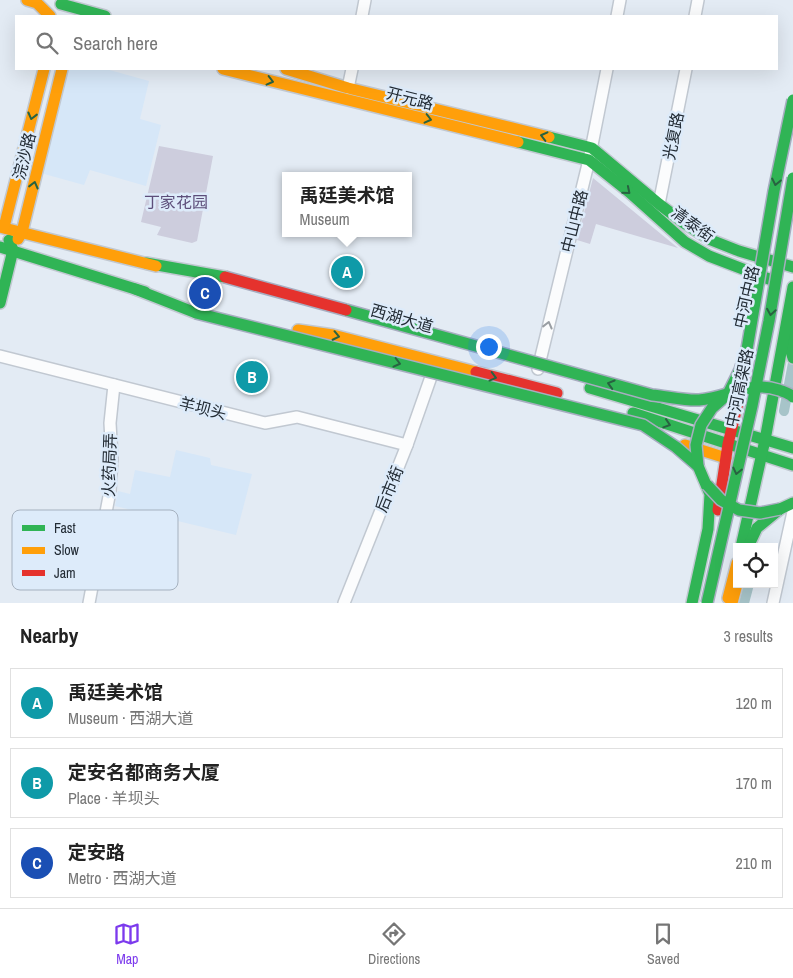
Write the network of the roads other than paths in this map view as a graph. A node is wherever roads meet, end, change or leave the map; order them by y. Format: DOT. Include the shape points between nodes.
graph roads {
  1 [pos="27,0"];
  2 [pos="365,0"];
  3 [pos="620,0"];
  4 [pos="698,0"];
  5 [pos="62,2"];
  6 [pos="77,8"];
  7 [pos="49,15"];
  8 [pos="58,15"];
  9 [pos="102,15"];
  10 [pos="362,15"];
  11 [pos="617,15"];
  12 [pos="695,15"];
  13 [pos="44,70"];
  14 [pos="62,70"];
  15 [pos="227,70"];
  16 [pos="289,70"];
  17 [pos="352,70"];
  18 [pos="607,70"];
  19 [pos="686,70"];
  20 [pos="348,88"];
  21 [pos="793,100"];
  22 [pos="793,144"];
  23 [pos="592,148"];
  24 [pos="589,160"];
  25 [pos="793,178"];
  26 [pos="659,204"];
  27 [pos="2,227"];
  28 [pos="22,232"];
  29 [pos="0,246"];
  30 [pos="13,250"];
  31 [pos="793,256"];
  32 [pos="771,261"];
  33 [pos="146,263"];
  34 [pos="793,267"];
  35 [pos="768,278"];
  36 [pos="793,286"];
  37 [pos="135,290"];
  38 [pos="0,303"];
  39 [pos="793,321"];
  40 [pos="0,356"];
  41 [pos="793,358"];
  42 [pos="537,372"];
  43 [pos="432,374"];
  44 [pos="114,385"];
  45 [pos="534,388"];
  46 [pos="728,394"];
  47 [pos="793,396"];
  48 [pos="731,429"];
  49 [pos="765,440"];
  50 [pos="728,444"];
  51 [pos="407,445"];
  52 [pos="793,448"];
  53 [pos="761,455"];
  54 [pos="726,458"];
  55 [pos="793,465"];
  56 [pos="698,466"];
  57 [pos="707,485"];
  58 [pos="793,503"];
  59 [pos="107,510"];
  60 [pos="780,510"];
  61 [pos="793,512"];
  62 [pos="742,543"];
  63 [pos="750,543"];
  64 [pos="733,579"];
  65 [pos="736,588"];
  66 [pos="92,590"];
  67 [pos="90,603"];
  68 [pos="344,603"];
  69 [pos="692,603"];
  70 [pos="698,603"];
  71 [pos="707,603"];
  72 [pos="719,603"];
  73 [pos="727,603"];
  74 [pos="732,603"];
  75 [pos="774,603"];
  1 -- 7 [label="main road" via="36,3"];
  2 -- 10 [label="street"];
  3 -- 11 [label="street"];
  4 -- 12 [label="street"];
  5 -- 6 [label="main road"];
  5 -- 8 [label="main road"];
  6 -- 9 [label="main road"];
  13 -- 27 [label="main road, one-way"];
  28 -- 14 [label="main road, 浣沙路, one-way"];
  15 -- 24 [label="main road, 开元路, one-way"];
  16 -- 20 [label="main road, 开元路"];
  17 -- 20 [label="street"];
  18 -- 23 [label="street, 中山中路"];
  19 -- 26 [label="street, 光复路"];
  23 -- 20 [label="main road, 开元路, one-way"];
  21 -- 46 [label="main road, one-way, bridge" via="747,349"];
  22 -- 32 [label="main road, 中河中路"];
  23 -- 24 [label="street, 中山中路"];
  23 -- 26 [label="main road, 清泰街"];
  24 -- 35 [label="main road, 清泰街, one-way" via="685,242 709,256"];
  42 -- 24 [label="street, 中山中路, one-way"];
  25 -- 71 [label="main road, 中河高架路, one-way, bridge" via="752,406"];
  26 -- 32 [label="main road, 清泰街" via="711,240"];
  27 -- 28 [label="main road, 西湖大道"];
  27 -- 30 [label="main road"];
  28 -- 30 [label="main road, 浣沙路"];
  28 -- 33 [label="main road, 西湖大道"];
  29 -- 30 [label="main road"];
  30 -- 37 [label="main road"];
  30 -- 38 [label="main road, 浣沙路"];
  31 -- 72 [label="main road, 中河高架路, bridge" via="782,325"];
  32 -- 34 [label="main road, 清泰街"];
  32 -- 35 [label="main road, 中河中路"];
  33 -- 42 [label="main road, 西湖大道"];
  46 -- 33 [label="main road, one-way, bridge" via="698,400 652,395 225,276"];
  35 -- 36 [label="main road, 清泰街"];
  35 -- 48 [label="main road, 中河中路"];
  36 -- 49 [label="main road"];
  37 -- 45 [label="main road, one-way" via="302,331 333,335"];
  37 -- 56 [label="main road, one-way, bridge" via="196,313 643,425"];
  39 -- 41 [label="main road" via="790,348"];
  40 -- 44 [label="street, 羊坝头"];
  42 -- 48 [label="main road, 西湖大道"];
  43 -- 51 [label="street, 后市街"];
  44 -- 51 [label="street, 羊坝头" via="265,423 297,418"];
  44 -- 59 [label="street, 火药局弄"];
  45 -- 50 [label="main road, one-way" via="636,414"];
  45 -- 54 [label="main road" via="542,397"];
  46 -- 47 [label="main road, bridge" via="748,387 770,387"];
  46 -- 56 [label="main road, bridge" via="712,408 701,425 696,445"];
  48 -- 49 [label="main road, 西湖大道"];
  48 -- 50 [label="main road, 中河中路"];
  49 -- 52 [label="main road, 西湖大道"];
  49 -- 53 [label="main road"];
  50 -- 53 [label="main road"];
  50 -- 54 [label="main road, 中河中路"];
  51 -- 68 [label="street, 后市街"];
  53 -- 55 [label="main road"];
  53 -- 62 [label="main road"];
  54 -- 70 [label="main road, 中河中路" via="717,519"];
  56 -- 57 [label="main road"];
  57 -- 60 [label="main road, bridge" via="721,500 740,510 760,513"];
  57 -- 69 [label="main road" via="710,494 708,529"];
  58 -- 60 [label="main road"];
  60 -- 63 [label="main road" via="758,528"];
  61 -- 75 [label="street"];
  64 -- 73 [label="main road"];
  65 -- 74 [label="main road"];
  66 -- 67 [label="street, 火药局弄"];
}
